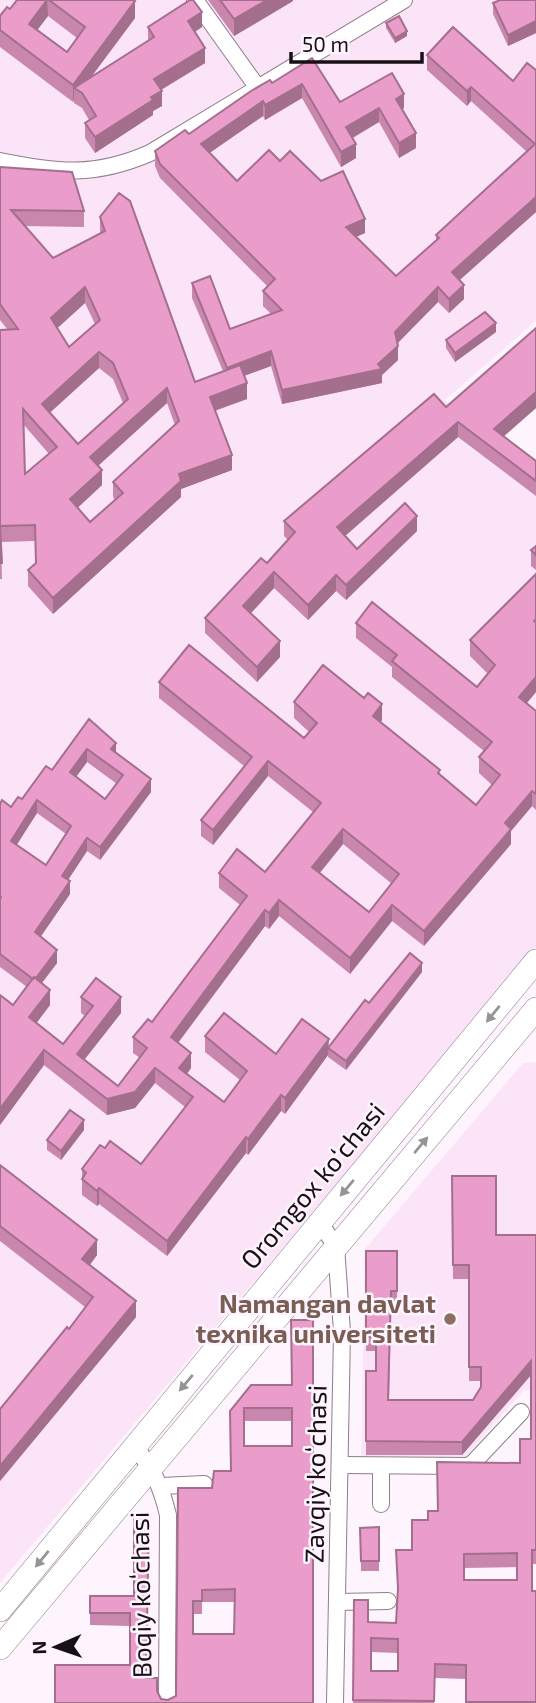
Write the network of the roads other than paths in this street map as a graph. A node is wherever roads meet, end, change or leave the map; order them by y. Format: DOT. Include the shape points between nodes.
graph roads {
  1 [pos="195,0"];
  2 [pos="404,0"];
  3 [pos="258,88"];
  4 [pos="0,161"];
  5 [pos="536,961"];
  6 [pos="536,1009"];
  7 [pos="319,1222"];
  8 [pos="336,1247"];
  9 [pos="522,1412"];
  10 [pos="134,1446"];
  11 [pos="341,1465"];
  12 [pos="381,1466"];
  13 [pos="156,1476"];
  14 [pos="205,1484"];
  15 [pos="382,1504"];
  16 [pos="388,1601"];
  17 [pos="338,1602"];
  18 [pos="0,1610"];
  19 [pos="0,1648"];
  20 [pos="167,1703"];
  21 [pos="335,1703"];
  1 -- 3 [label="street"];
  2 -- 3 [label="street"];
  3 -- 4 [label="street" via="150,153 117,167 74,173"];
  5 -- 7 [label="main road, Oromgox ko‘chasi, one-way"];
  8 -- 6 [label="main road, one-way"];
  7 -- 8 [label="street"];
  7 -- 10 [label="main road, Oromgox ko‘chasi, one-way"];
  8 -- 11 [label="street, Zavqiy koʻchasi" via="342,1332"];
  8 -- 13 [label="main road"];
  9 -- 12 [label="street" via="472,1464"];
  10 -- 13 [label="street"];
  10 -- 18 [label="main road, Oromgox ko‘chasi, one-way"];
  11 -- 12 [label="street"];
  11 -- 17 [label="street, Zavqiy koʻchasi"];
  12 -- 15 [label="street"];
  13 -- 14 [label="street, Boqiy koʻchasi"];
  13 -- 19 [label="main road"];
  13 -- 20 [label="street, Boqiy koʻchasi" via="168,1514"];
  16 -- 17 [label="street"];
  17 -- 21 [label="street, Zavqiy koʻchasi"];
}
